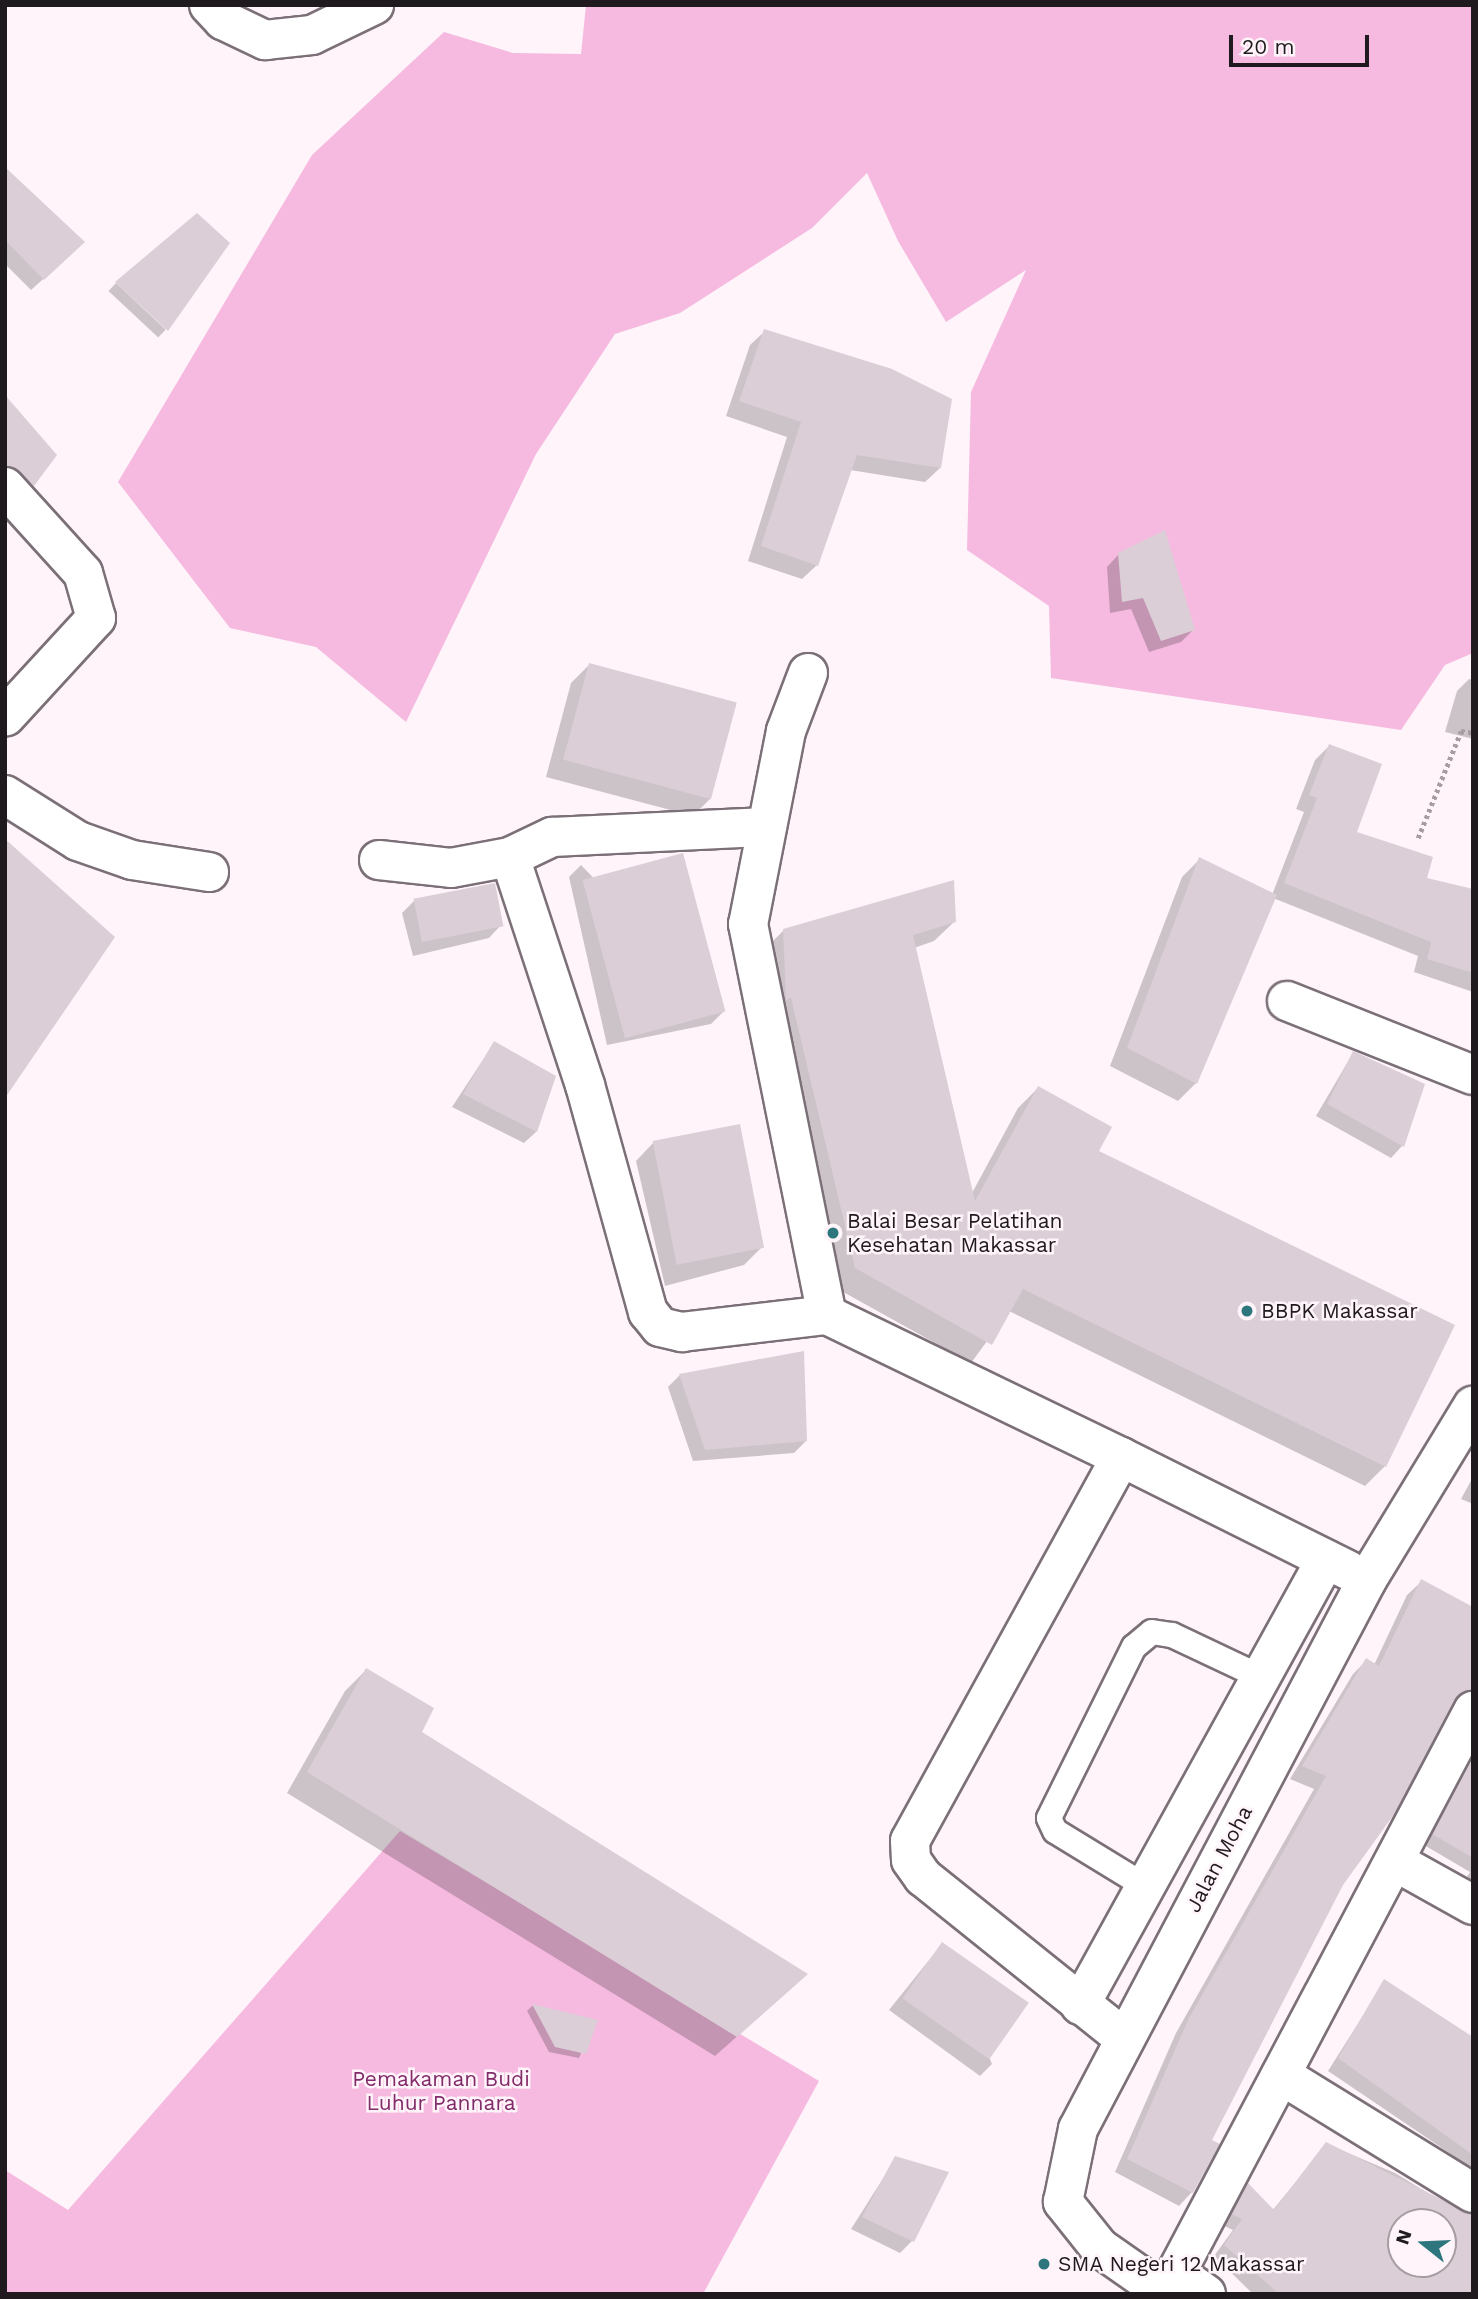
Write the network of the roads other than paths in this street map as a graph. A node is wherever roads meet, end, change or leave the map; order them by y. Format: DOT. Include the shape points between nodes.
graph roads {
  1 [pos="209,5"];
  2 [pos="374,5"];
  3 [pos="5,487"];
  4 [pos="808,673"];
  5 [pos="5,718"];
  6 [pos="5,795"];
  7 [pos="767,827"];
  8 [pos="510,856"];
  9 [pos="379,860"];
  10 [pos="209,872"];
  11 [pos="1287,1001"];
  12 [pos="1473,1075"];
  13 [pos="827,1315"];
  14 [pos="1473,1406"];
  15 [pos="1121,1458"];
  16 [pos="1326,1559"];
  17 [pos="1367,1580"];
  18 [pos="1261,1677"];
  19 [pos="1473,1711"];
  20 [pos="1396,1862"];
  21 [pos="1145,1886"];
  22 [pos="1473,1905"];
  23 [pos="1080,2005"];
  24 [pos="1124,2038"];
  25 [pos="1281,2076"];
  26 [pos="1473,2193"];
  27 [pos="1166,2294"];
  28 [pos="1206,2294"];
  1 -- 2 [label="street" via="223,20 265,40 312,35"];
  3 -- 5 [label="street" via="83,573 96,618"];
  4 -- 7 [label="street" via="786,731"];
  6 -- 10 [label="street" via="78,841 132,860"];
  7 -- 8 [label="street" via="552,837"];
  7 -- 13 [label="street" via="748,924"];
  8 -- 9 [label="street" via="451,868"];
  8 -- 13 [label="street" via="584,1085 648,1312 660,1326 682,1332"];
  11 -- 12 [label="street"];
  13 -- 15 [label="street"];
  14 -- 17 [label="street, Jalan Moha"];
  15 -- 16 [label="street"];
  15 -- 23 [label="street" via="910,1842 911,1860 923,1877"];
  16 -- 17 [label="street"];
  16 -- 18 [label="street"];
  17 -- 24 [label="street, Jalan Moha"];
  18 -- 21 [label="street"];
  18 -- 21 [label="lane" via="1172,1635 1152,1632 1134,1647 1049,1818 1055,1831"];
  19 -- 20 [label="street"];
  20 -- 22 [label="street"];
  20 -- 25 [label="street"];
  21 -- 23 [label="street"];
  23 -- 24 [label="street"];
  24 -- 27 [label="street, Jalan Moha" via="1078,2129 1063,2202 1099,2247"];
  25 -- 26 [label="street"];
  25 -- 28 [label="street" via="1176,2273"];
}
